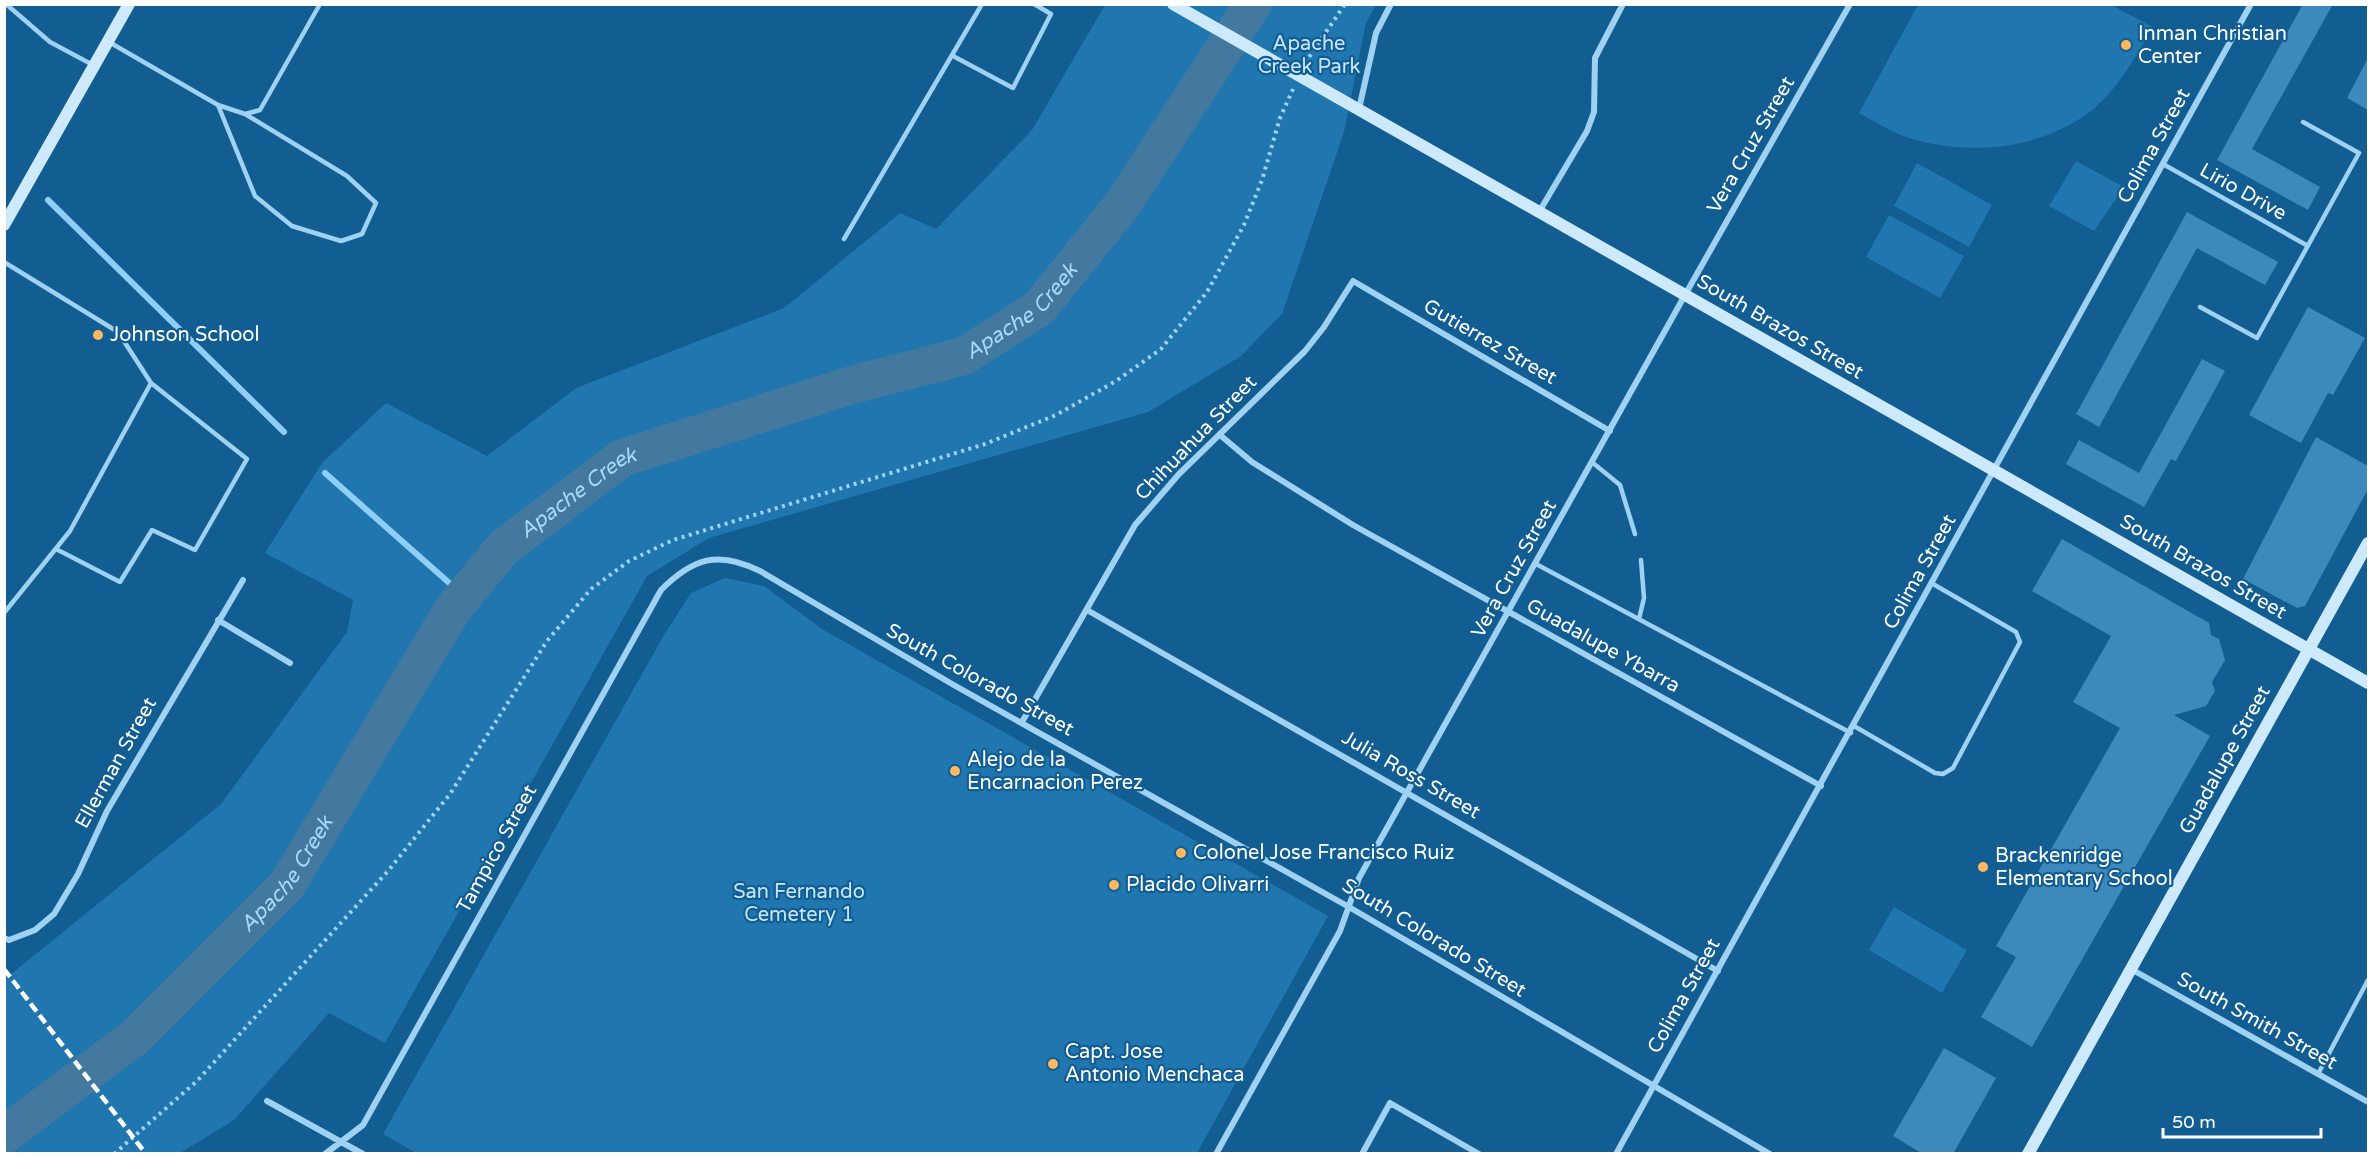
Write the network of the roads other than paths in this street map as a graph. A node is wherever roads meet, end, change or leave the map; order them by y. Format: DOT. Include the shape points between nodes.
graph roads {
  1 [pos="6,4"];
  2 [pos="129,4"];
  3 [pos="320,4"];
  4 [pos="981,4"];
  5 [pos="1034,4"];
  6 [pos="1173,4"];
  7 [pos="1391,4"];
  8 [pos="1623,4"];
  9 [pos="1850,4"];
  10 [pos="2251,4"];
  11 [pos="107,41"];
  12 [pos="953,56"];
  13 [pos="93,65"];
  14 [pos="218,105"];
  15 [pos="1358,110"];
  16 [pos="245,114"];
  17 [pos="2303,122"];
  18 [pos="2163,164"];
  19 [pos="1539,212"];
  20 [pos="4,225"];
  21 [pos="844,239"];
  22 [pos="2308,246"];
  23 [pos="4,262"];
  24 [pos="1353,281"];
  25 [pos="1685,295"];
  26 [pos="2200,307"];
  27 [pos="151,383"];
  28 [pos="1611,431"];
  29 [pos="1220,435"];
  30 [pos="1593,463"];
  31 [pos="1995,471"];
  32 [pos="1635,534"];
  33 [pos="2368,543"];
  34 [pos="56,549"];
  35 [pos="1641,560"];
  36 [pos="699,562"];
  37 [pos="1536,564"];
  38 [pos="243,580"];
  39 [pos="1933,584"];
  40 [pos="1086,610"];
  41 [pos="1509,612"];
  42 [pos="4,613"];
  43 [pos="1639,619"];
  44 [pos="218,620"];
  45 [pos="2309,650"];
  46 [pos="290,663"];
  47 [pos="2368,683"];
  48 [pos="1022,722"];
  49 [pos="1852,729"];
  50 [pos="1821,786"];
  51 [pos="1408,792"];
  52 [pos="1349,907"];
  53 [pos="4,938"];
  54 [pos="2130,969"];
  55 [pos="1718,971"];
  56 [pos="2368,980"];
  57 [pos="2318,1074"];
  58 [pos="1653,1087"];
  59 [pos="267,1101"];
  60 [pos="2368,1102"];
  61 [pos="340,1140"];
  62 [pos="325,1154"];
  63 [pos="363,1154"];
  64 [pos="1216,1154"];
  65 [pos="1362,1154"];
  66 [pos="1479,1154"];
  67 [pos="1616,1154"];
  68 [pos="1770,1154"];
  69 [pos="2028,1154"];
  1 -- 13 [label="lane" via="50,42"];
  2 -- 11 [label="street"];
  3 -- 16 [label="lane" via="260,110"];
  4 -- 12 [label="lane"];
  5 -- 12 [label="lane" via="1051,14 1013,88"];
  6 -- 15 [label="street, South Brazos Street"];
  7 -- 15 [label="street" via="1376,33"];
  8 -- 19 [label="street" via="1595,58 1593,112 1587,130"];
  9 -- 25 [label="street, Vera Cruz Street"];
  10 -- 18 [label="street, Colima Street"];
  11 -- 13 [label="street"];
  11 -- 14 [label="lane"];
  12 -- 21 [label="lane"];
  13 -- 20 [label="street"];
  14 -- 16 [label="lane"];
  14 -- 16 [label="lane" via="255,196 292,226 341,241 362,234 376,202 347,176"];
  15 -- 19 [label="street, South Brazos Street"];
  17 -- 22 [label="lane" via="2359,153"];
  18 -- 22 [label="lane, Lirio Drive"];
  18 -- 31 [label="street, Colima Street"];
  19 -- 25 [label="street, South Brazos Street"];
  22 -- 26 [label="lane" via="2258,338"];
  23 -- 27 [label="lane" via="118,332"];
  24 -- 28 [label="street, Gutierrez Street"];
  24 -- 29 [label="street, Chihuahua Street" via="1305,351"];
  25 -- 28 [label="street, Vera Cruz Street"];
  25 -- 31 [label="street, South Brazos Street"];
  27 -- 34 [label="lane" via="70,531"];
  27 -- 34 [label="lane" via="247,459 195,550 152,530 120,582"];
  28 -- 30 [label="street, Vera Cruz Street"];
  29 -- 40 [label="street, Chihuahua Street" via="1179,474 1136,525"];
  29 -- 41 [label="street, Guadalupe Ybarra" via="1252,462 1353,525"];
  30 -- 32 [label="lane" via="1620,485"];
  30 -- 37 [label="street, Vera Cruz Street"];
  31 -- 39 [label="street, Colima Street"];
  31 -- 45 [label="street, South Brazos Street"];
  33 -- 45 [label="street, Guadalupe Street"];
  34 -- 42 [label="lane"];
  35 -- 43 [label="lane" via="1644,598"];
  36 -- 48 [label="street, South Colorado Street" via="722,557 741,562"];
  36 -- 61 [label="street, Tampico Street" via="679,572 661,590 641,622 363,1125"];
  37 -- 41 [label="street, Vera Cruz Street"];
  37 -- 43 [label="lane"];
  38 -- 44 [label="street, Ellerman Street"];
  39 -- 49 [label="street, Colima Street"];
  39 -- 49 [label="lane" via="2016,632 2020,642 1953,768 1943,774 1935,773"];
  40 -- 48 [label="street, Chihuahua Street"];
  40 -- 51 [label="street, Julia Ross Street"];
  41 -- 50 [label="street, Guadalupe Ybarra"];
  41 -- 51 [label="street, Vera Cruz Street"];
  43 -- 49 [label="lane"];
  44 -- 46 [label="street"];
  44 -- 53 [label="street, Ellerman Street" via="107,811 78,874 54,914 20,938"];
  45 -- 47 [label="street, South Brazos Street"];
  45 -- 54 [label="street, Guadalupe Street"];
  48 -- 52 [label="street, South Colorado Street"];
  49 -- 50 [label="street, Colima Street"];
  50 -- 55 [label="street, Colima Street"];
  51 -- 52 [label="street, Vera Cruz Street" via="1359,878"];
  51 -- 55 [label="street, Julia Ross Street"];
  52 -- 58 [label="street, South Colorado Street"];
  52 -- 64 [label="street, Vera Cruz Street" via="1340,931"];
  54 -- 57 [label="street, South Smith Street"];
  54 -- 69 [label="street, Guadalupe Street"];
  55 -- 58 [label="street, Colima Street"];
  56 -- 57 [label="lane"];
  57 -- 60 [label="street, South Smith Street"];
  58 -- 67 [label="street, Colima Street"];
  58 -- 68 [label="street, South Colorado Street"];
  59 -- 61 [label="street"];
  61 -- 62 [label="street, Tampico Street"];
  61 -- 63 [label="street"];
  65 -- 66 [label="street" via="1390,1103"];
}
